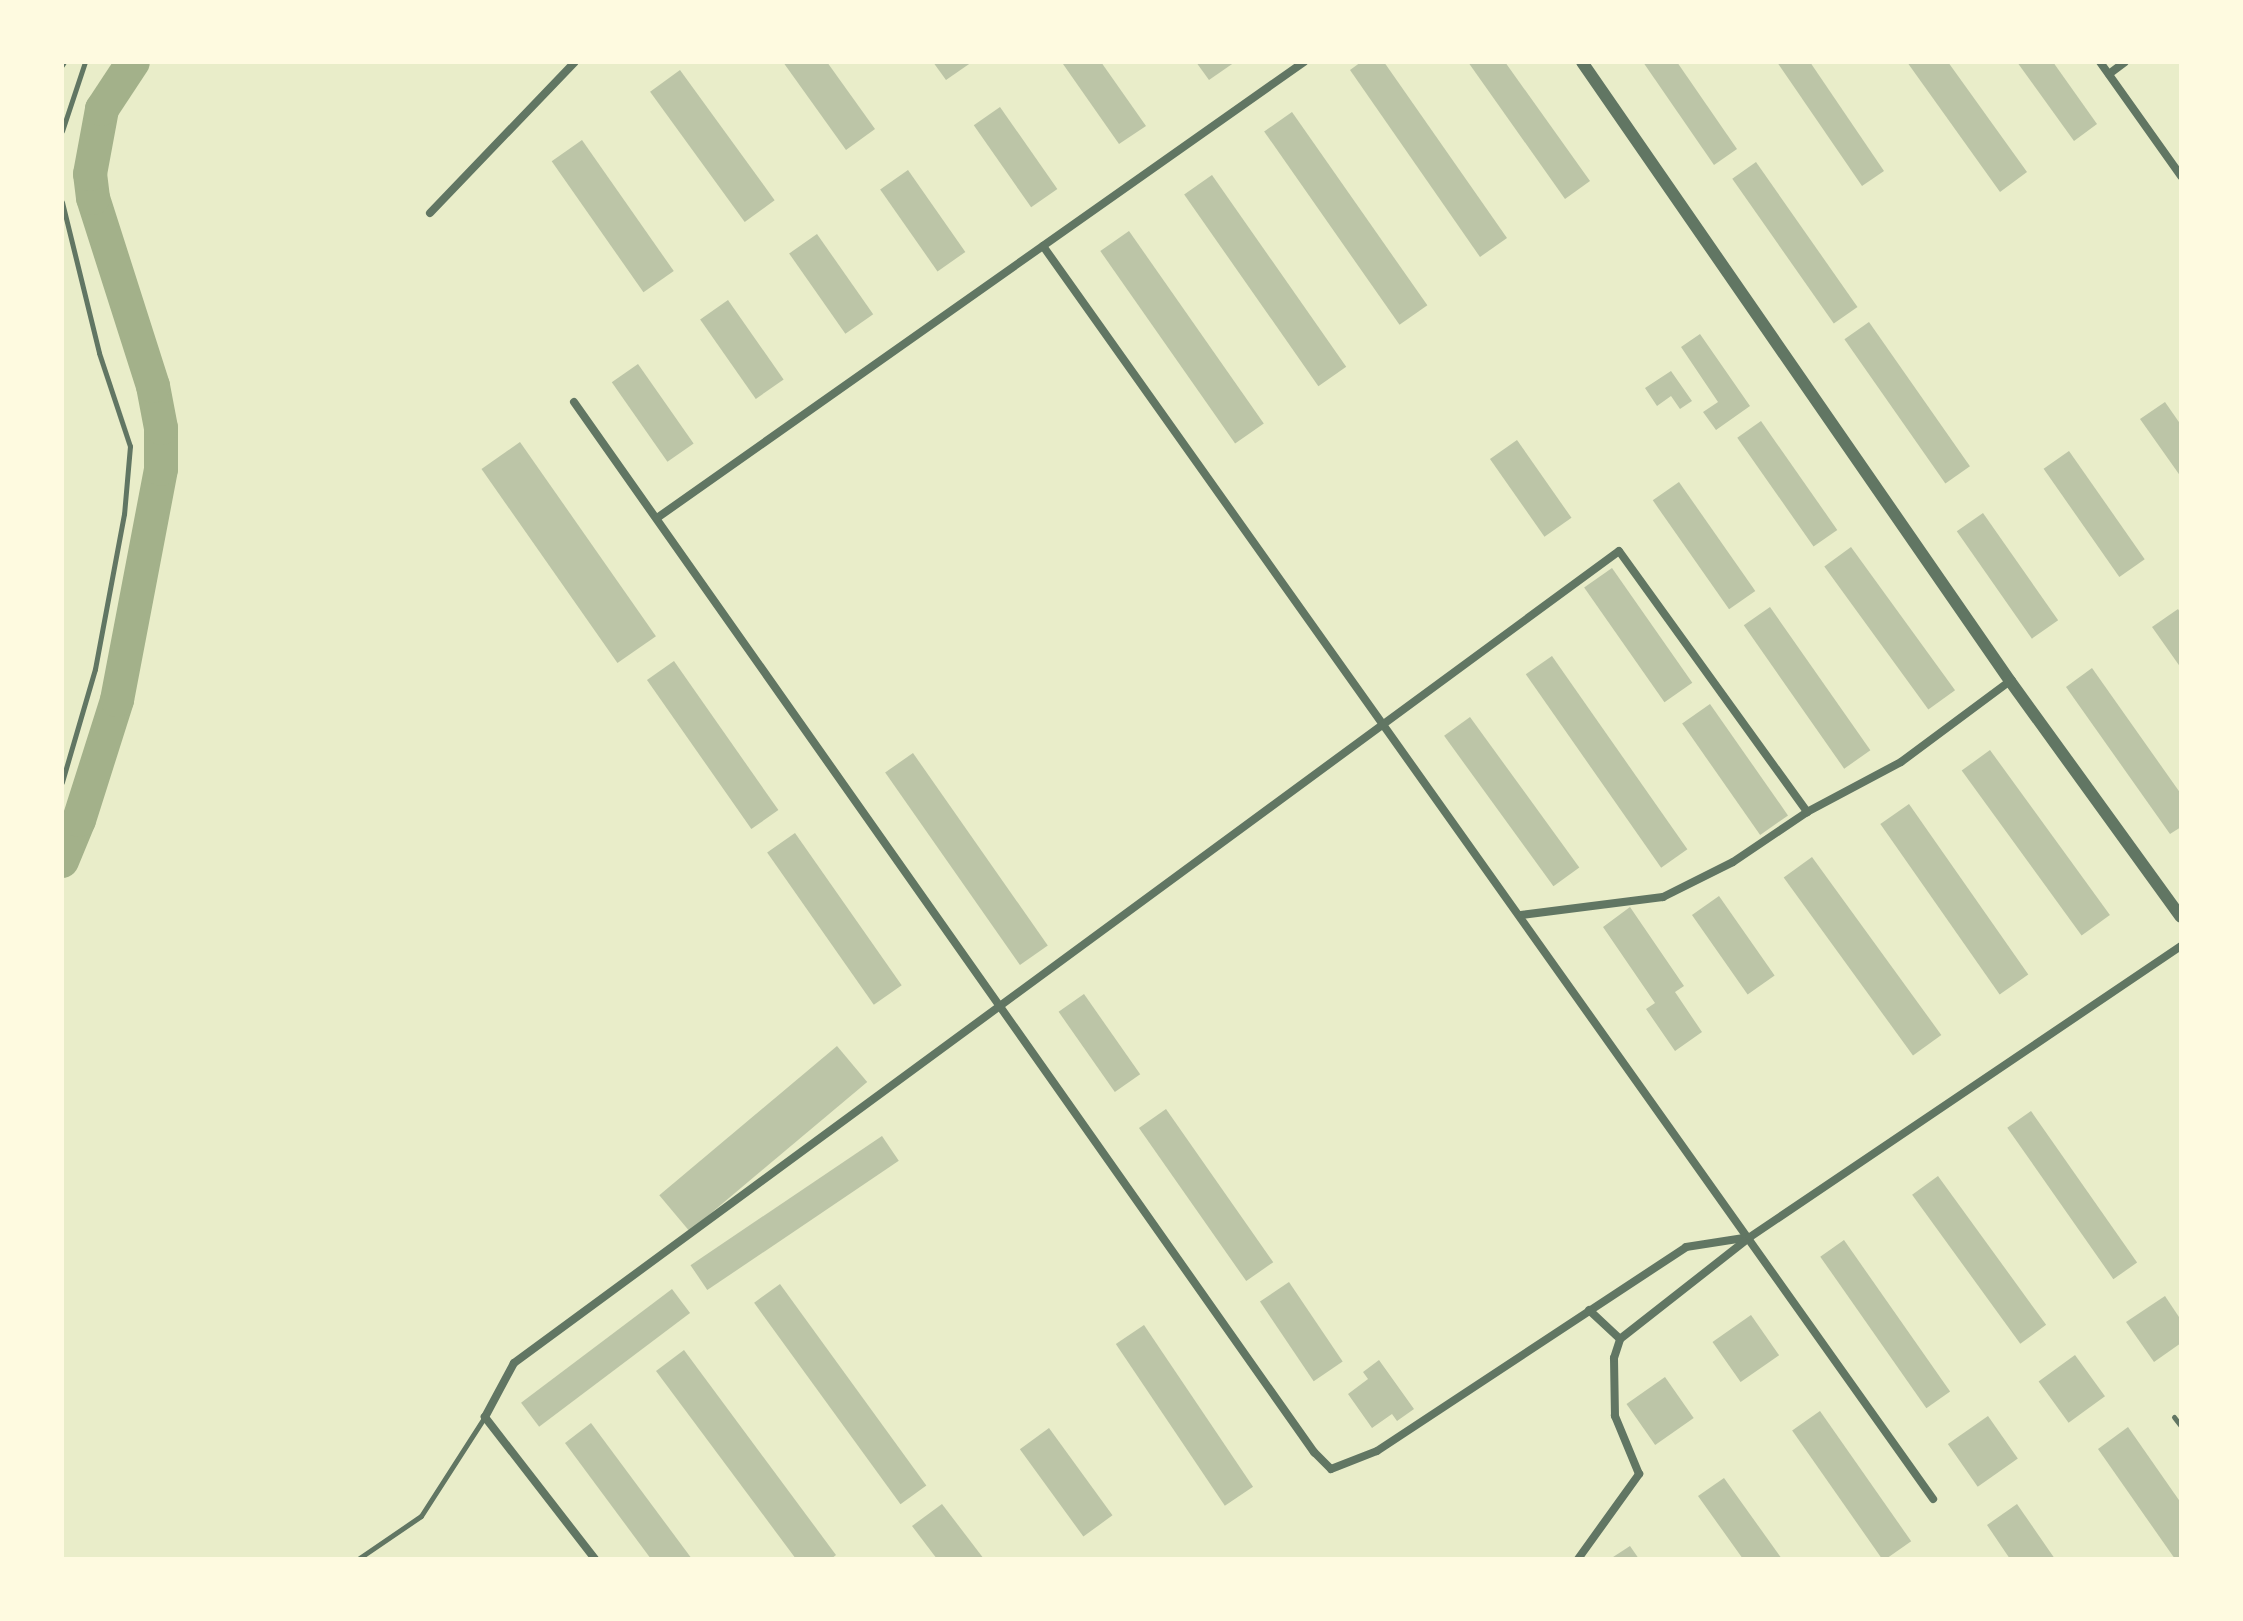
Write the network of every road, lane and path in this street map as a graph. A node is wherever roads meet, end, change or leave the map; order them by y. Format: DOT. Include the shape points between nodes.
graph roads {
  1 [pos="85,62"];
  2 [pos="575,62"];
  3 [pos="1304,62"];
  4 [pos="1582,62"];
  5 [pos="2100,62"];
  6 [pos="2125,62"];
  7 [pos="2109,74"];
  8 [pos="62,131"];
  9 [pos="2181,176"];
  10 [pos="62,202"];
  11 [pos="430,213"];
  12 [pos="1043,246"];
  13 [pos="574,402"];
  14 [pos="657,518"];
  15 [pos="2010,681"];
  16 [pos="1384,723"];
  17 [pos="62,782"];
  18 [pos="1807,812"];
  19 [pos="1521,915"];
  20 [pos="2181,917"];
  21 [pos="2181,946"];
  22 [pos="1002,1004"];
  23 [pos="1750,1237"];
  24 [pos="1589,1310"];
  25 [pos="1620,1339"];
  26 [pos="485,1417"];
  27 [pos="2174,1417"];
  28 [pos="2181,1426"];
  29 [pos="1933,1499"];
  30 [pos="358,1559"];
  31 [pos="595,1559"];
  32 [pos="1578,1559"];
  1 -- 8 [label="lane"];
  2 -- 11 [label="street"];
  3 -- 12 [label="street"];
  4 -- 15 [label="street"];
  5 -- 7 [label="street"];
  6 -- 7 [label="street"];
  7 -- 9 [label="street"];
  10 -- 17 [label="lane" via="99,353 130,446 124,514 95,669"];
  12 -- 14 [label="street"];
  12 -- 16 [label="street"];
  13 -- 14 [label="street"];
  14 -- 22 [label="street"];
  15 -- 18 [label="street" via="1901,762"];
  15 -- 20 [label="street"];
  16 -- 18 [label="street" via="1619,551"];
  16 -- 19 [label="street"];
  16 -- 22 [label="street"];
  18 -- 19 [label="street" via="1733,862 1663,897"];
  19 -- 23 [label="street"];
  21 -- 23 [label="street"];
  22 -- 24 [label="street" via="1314,1452 1331,1469 1377,1451"];
  22 -- 26 [label="street" via="514,1363"];
  23 -- 24 [label="street" via="1686,1247"];
  23 -- 25 [label="street"];
  23 -- 29 [label="street"];
  24 -- 25 [label="street"];
  25 -- 32 [label="street" via="1614,1358 1615,1416 1639,1474"];
  26 -- 30 [label="lane" via="421,1516"];
  26 -- 31 [label="street"];
  27 -- 28 [label="lane"];
}
